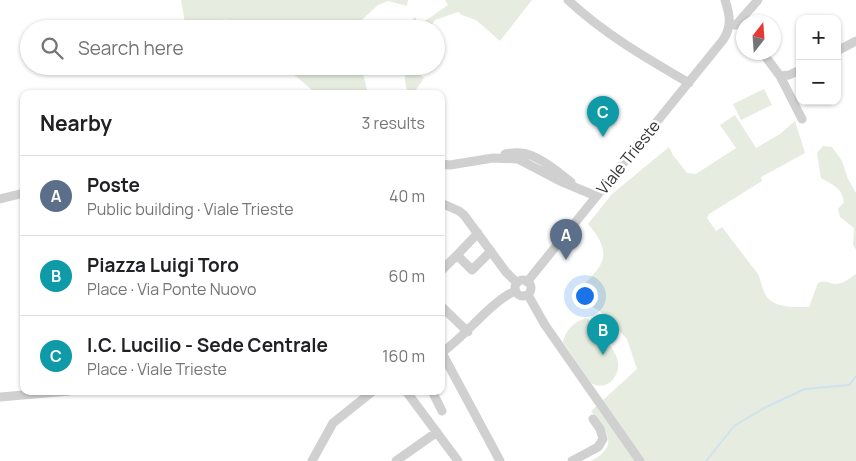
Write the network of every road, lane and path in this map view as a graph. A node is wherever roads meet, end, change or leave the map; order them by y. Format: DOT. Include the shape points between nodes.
graph roads {
  1 [pos="568,0"];
  2 [pos="725,0"];
  3 [pos="758,0"];
  4 [pos="731,27"];
  5 [pos="736,29"];
  6 [pos="856,41"];
  7 [pos="841,49"];
  8 [pos="768,60"];
  9 [pos="796,72"];
  10 [pos="780,76"];
  11 [pos="689,82"];
  12 [pos="802,119"];
  13 [pos="445,164"];
  14 [pos="20,194"];
  15 [pos="596,196"];
  16 [pos="0,199"];
  17 [pos="445,205"];
  18 [pos="478,233"];
  19 [pos="491,251"];
  20 [pos="457,255"];
  21 [pos="445,267"];
  22 [pos="527,282"];
  23 [pos="517,287"];
  24 [pos="528,295"];
  25 [pos="445,310"];
  26 [pos="468,332"];
  27 [pos="445,350"];
  28 [pos="445,360"];
  29 [pos="23,395"];
  30 [pos="368,395"];
  31 [pos="409,395"];
  32 [pos="434,395"];
  33 [pos="0,397"];
  34 [pos="442,411"];
  35 [pos="593,420"];
  36 [pos="436,432"];
  37 [pos="312,461"];
  38 [pos="396,461"];
  39 [pos="458,461"];
  40 [pos="500,461"];
  41 [pos="572,461"];
  42 [pos="640,461"];
  1 -- 11 [label="street" via="590,20"];
  2 -- 4 [label="street"];
  3 -- 4 [label="street, Viale Trieste"];
  4 -- 5 [label="street"];
  4 -- 11 [label="street, Viale Trieste"];
  6 -- 7 [label="street"];
  8 -- 10 [label="street"];
  9 -- 10 [label="street"];
  10 -- 12 [label="street"];
  11 -- 15 [label="street, Viale Trieste"];
  13 -- 15 [label="street" via="517,152 527,154"];
  14 -- 16 [label="street"];
  15 -- 22 [label="street, Viale Trieste"];
  17 -- 18 [label="street" via="459,211"];
  18 -- 19 [label="street"];
  18 -- 20 [label="street"];
  19 -- 20 [label="street" via="472,270"];
  19 -- 23 [label="street"];
  20 -- 21 [label="street"];
  22 -- 23 [label="street" via="521,281"];
  22 -- 24 [label="street" via="531,288"];
  23 -- 24 [label="street" via="521,296"];
  23 -- 26 [label="street"];
  24 -- 42 [label="street" via="538,315"];
  25 -- 26 [label="street"];
  26 -- 27 [label="street"];
  28 -- 40 [label="street"];
  29 -- 33 [label="street"];
  30 -- 37 [label="street" via="333,423"];
  31 -- 36 [label="street"];
  32 -- 34 [label="street"];
  35 -- 41 [label="street" via="603,439 598,447"];
  36 -- 38 [label="street"];
  36 -- 39 [label="street"];
}
